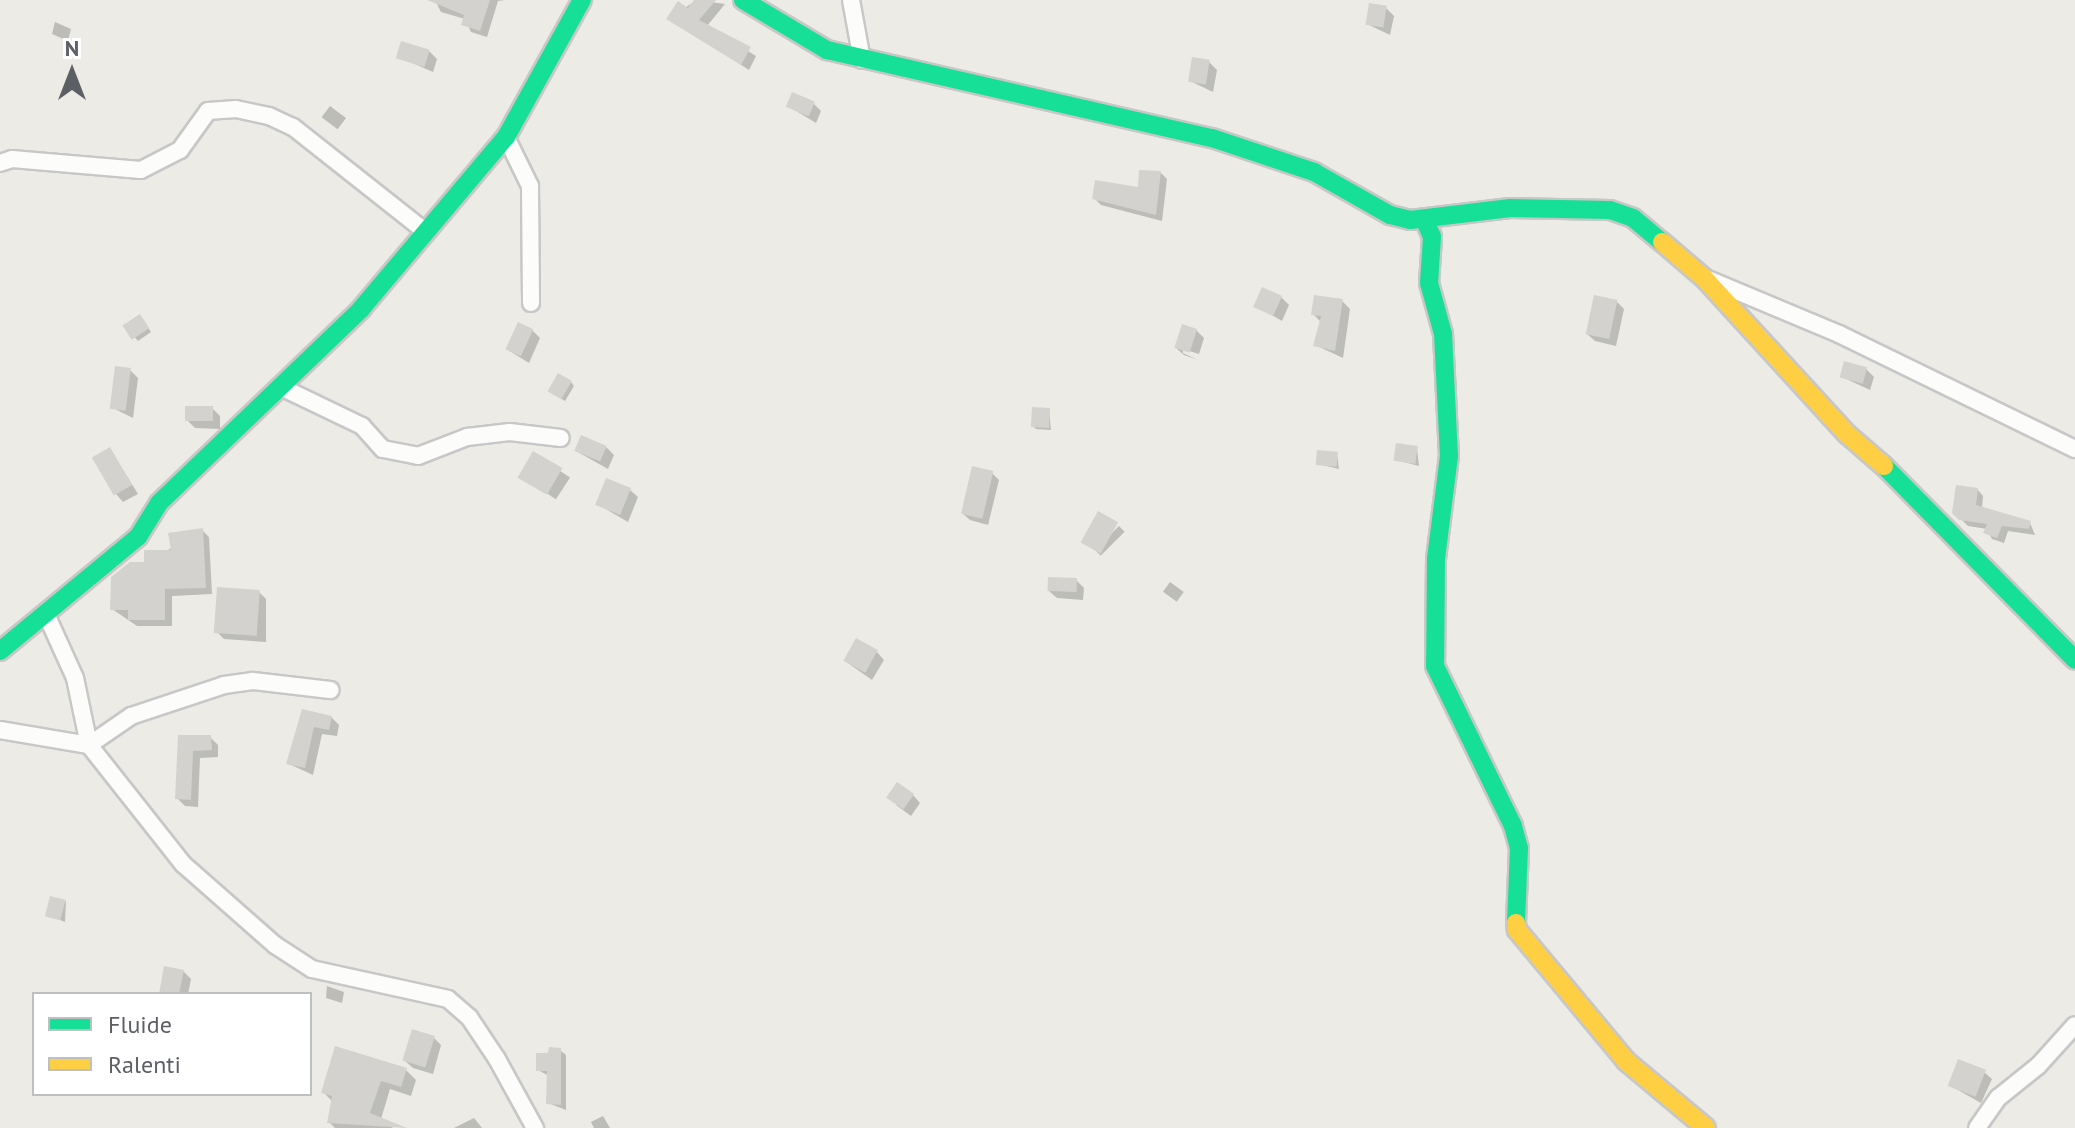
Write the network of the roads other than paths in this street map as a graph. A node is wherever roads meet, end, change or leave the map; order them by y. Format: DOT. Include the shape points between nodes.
graph roads {
  1 [pos="582,0"];
  2 [pos="743,0"];
  3 [pos="851,0"];
  4 [pos="862,60"];
  5 [pos="506,137"];
  6 [pos="0,163"];
  7 [pos="1425,221"];
  8 [pos="426,232"];
  9 [pos="1704,278"];
  10 [pos="531,303"];
  11 [pos="283,388"];
  12 [pos="561,438"];
  13 [pos="2075,449"];
  14 [pos="46,614"];
  15 [pos="0,651"];
  16 [pos="2075,660"];
  17 [pos="330,690"];
  18 [pos="0,730"];
  19 [pos="89,745"];
  20 [pos="2075,1025"];
  21 [pos="535,1128"];
  22 [pos="1706,1128"];
  23 [pos="1977,1128"];
  1 -- 5 [label="street"];
  2 -- 4 [label="street" via="827,50"];
  3 -- 4 [label="street"];
  4 -- 7 [label="street" via="1212,138 1314,172 1390,215"];
  5 -- 8 [label="street"];
  5 -- 10 [label="street" via="530,186"];
  6 -- 8 [label="street" via="12,159 141,170 180,150 208,111 236,109 293,127"];
  7 -- 9 [label="street" via="1510,208 1610,210 1654,233"];
  7 -- 22 [label="street" via="1432,237 1429,283 1443,334 1449,456 1436,559 1435,666 1513,826 1519,848 1517,930 1626,1061"];
  8 -- 11 [label="street"];
  9 -- 13 [label="street" via="1839,334"];
  9 -- 16 [label="street" via="1826,412 1908,488"];
  11 -- 12 [label="street" via="362,426 383,449 418,456 467,437 510,432"];
  11 -- 14 [label="street" via="159,503 138,537"];
  14 -- 15 [label="street"];
  14 -- 19 [label="street" via="75,678"];
  17 -- 19 [label="street" via="253,681 213,687 131,716"];
  18 -- 19 [label="street"];
  19 -- 21 [label="street" via="183,864 275,945 312,969 448,999 469,1017"];
  20 -- 23 [label="street" via="2038,1066 1998,1098"];
}
